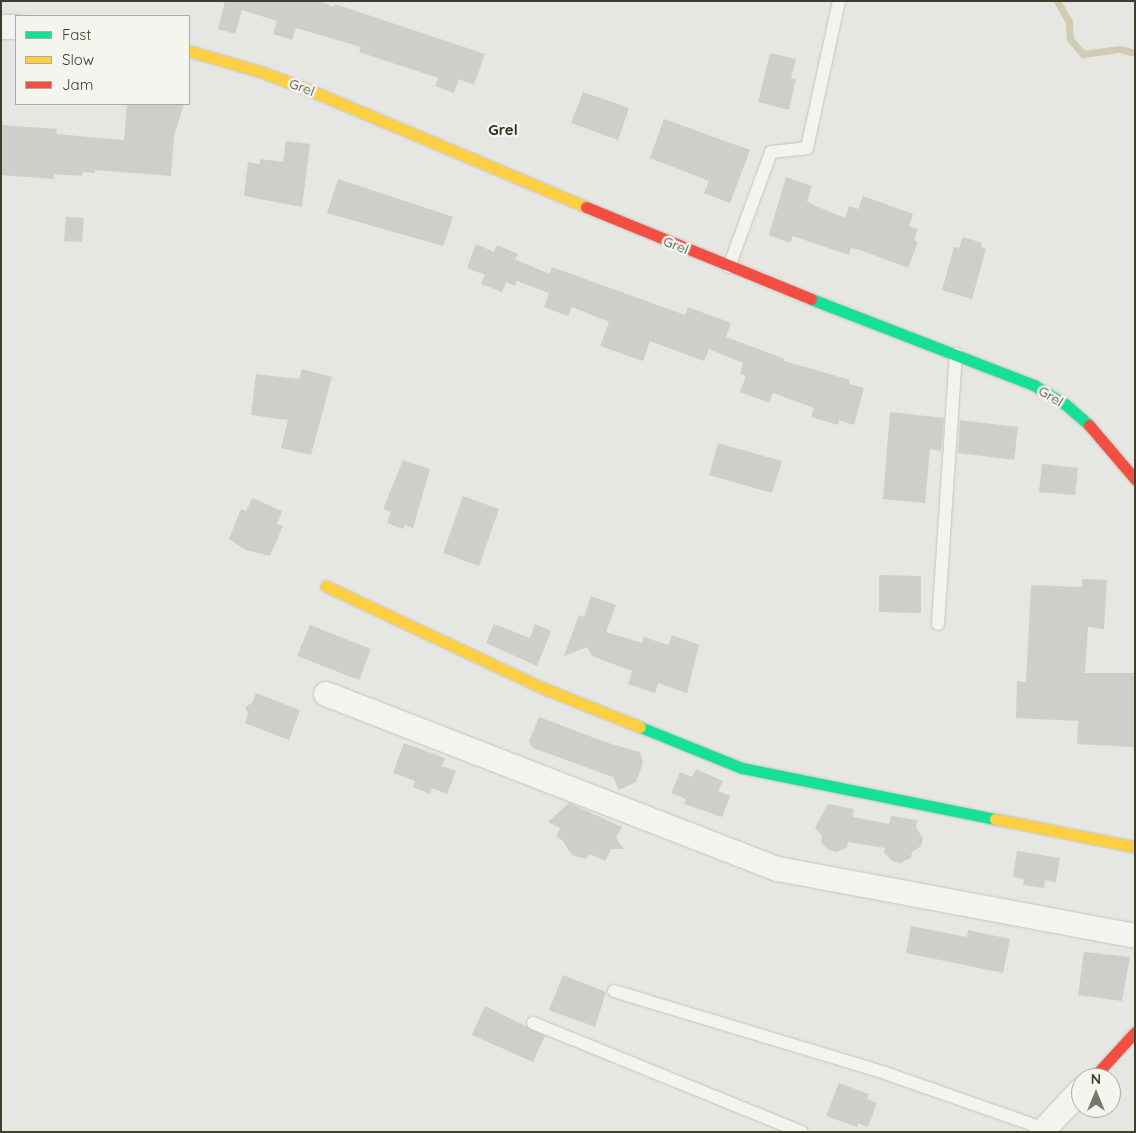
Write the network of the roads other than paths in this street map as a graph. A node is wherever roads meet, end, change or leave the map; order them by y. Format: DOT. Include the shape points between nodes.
graph roads {
  1 [pos="839,1"];
  2 [pos="1,27"];
  3 [pos="15,27"];
  4 [pos="190,51"];
  5 [pos="729,267"];
  6 [pos="956,354"];
  7 [pos="1135,479"];
  8 [pos="326,586"];
  9 [pos="938,624"];
  10 [pos="326,694"];
  11 [pos="1135,847"];
  12 [pos="1135,936"];
  13 [pos="614,991"];
  14 [pos="533,1023"];
  15 [pos="1135,1032"];
  16 [pos="1102,1068"];
  17 [pos="1071,1101"];
  18 [pos="1043,1130"];
  19 [pos="802,1132"];
  1 -- 5 [label="lane" via="807,148 772,152"];
  2 -- 3 [label="street"];
  4 -- 5 [label="street, Grel" via="262,72 314,92"];
  5 -- 6 [label="street, Grel"];
  6 -- 7 [label="street, Grel" via="1034,385 1064,404 1109,446"];
  6 -- 9 [label="lane"];
  8 -- 11 [label="street" via="544,689 742,768"];
  10 -- 12 [label="street" via="778,869"];
  13 -- 18 [label="lane" via="885,1073"];
  14 -- 19 [label="lane"];
  15 -- 16 [label="street"];
  17 -- 18 [label="street"];
}
